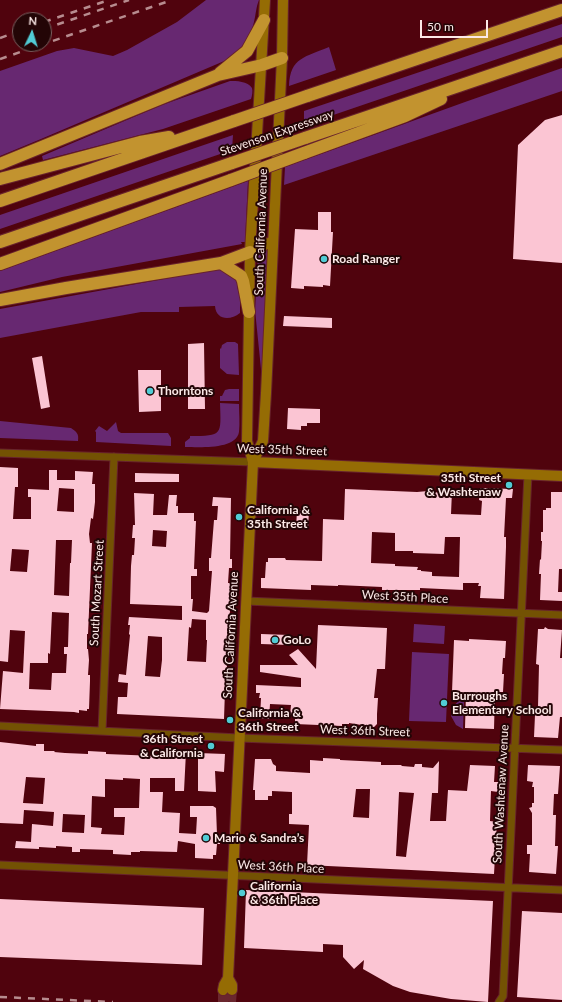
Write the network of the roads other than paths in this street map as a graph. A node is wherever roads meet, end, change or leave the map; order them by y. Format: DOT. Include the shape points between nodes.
graph roads {
  1 [pos="265,0"];
  2 [pos="283,0"];
  3 [pos="562,10"];
  4 [pos="264,20"];
  5 [pos="562,51"];
  6 [pos="282,58"];
  7 [pos="262,65"];
  8 [pos="502,71"];
  9 [pos="218,75"];
  10 [pos="208,130"];
  11 [pos="0,164"];
  12 [pos="0,179"];
  13 [pos="0,201"];
  14 [pos="273,241"];
  15 [pos="0,242"];
  16 [pos="250,252"];
  17 [pos="221,263"];
  18 [pos="0,264"];
  19 [pos="0,300"];
  20 [pos="249,312"];
  21 [pos="0,453"];
  22 [pos="114,457"];
  23 [pos="253,462"];
  24 [pos="528,474"];
  25 [pos="562,476"];
  26 [pos="246,601"];
  27 [pos="521,614"];
  28 [pos="562,615"];
  29 [pos="0,726"];
  30 [pos="102,731"];
  31 [pos="239,738"];
  32 [pos="514,748"];
  33 [pos="562,750"];
  34 [pos="0,865"];
  35 [pos="232,876"];
  36 [pos="508,888"];
  37 [pos="562,890"];
  38 [pos="228,990"];
  39 [pos="502,1000"];
  1 -- 4 [label="main road, South California Avenue"];
  2 -- 6 [label="main road, South California Avenue"];
  3 -- 10 [label="highway, Stevenson Expressway, bridge"];
  4 -- 7 [label="main road, South California Avenue"];
  4 -- 9 [label="highway" via="247,51"];
  5 -- 8 [label="highway, Stevenson Expressway"];
  6 -- 7 [label="highway"];
  6 -- 14 [label="main road, South California Avenue"];
  7 -- 9 [label="highway"];
  7 -- 16 [label="main road, South California Avenue"];
  8 -- 15 [label="highway, Stevenson Expressway, bridge"];
  8 -- 18 [label="highway, bridge" via="405,116"];
  9 -- 11 [label="highway"];
  10 -- 12 [label="highway" via="140,142"];
  10 -- 13 [label="highway"];
  14 -- 16 [label="main road"];
  14 -- 23 [label="main road, South California Avenue" via="263,441"];
  16 -- 17 [label="highway"];
  16 -- 20 [label="main road, South California Avenue"];
  17 -- 19 [label="highway"];
  17 -- 20 [label="highway" via="241,276"];
  20 -- 23 [label="main road, South California Avenue" via="247,441"];
  21 -- 22 [label="street, West 35th Street"];
  22 -- 23 [label="street, West 35th Street"];
  22 -- 30 [label="street, South Mozart Street"];
  23 -- 24 [label="main road, West 35th Street"];
  23 -- 26 [label="main road, South California Avenue"];
  24 -- 25 [label="main road, West 35th Street"];
  24 -- 27 [label="street, South Washtenaw Avenue"];
  26 -- 27 [label="street, West 35th Place"];
  26 -- 31 [label="main road, South California Avenue"];
  27 -- 28 [label="street, West 35th Place"];
  27 -- 32 [label="street, South Washtenaw Avenue"];
  29 -- 30 [label="street, West 36th Street"];
  30 -- 31 [label="street, West 36th Street"];
  31 -- 32 [label="street, West 36th Street"];
  31 -- 35 [label="main road, South California Avenue"];
  32 -- 33 [label="street, West 36th Street"];
  32 -- 36 [label="street, South Washtenaw Avenue"];
  34 -- 35 [label="street, West 36th Place"];
  35 -- 36 [label="street, West 36th Place"];
  35 -- 38 [label="main road, South California Avenue" via="228,978 232,985"];
  36 -- 37 [label="street, West 36th Place"];
  36 -- 39 [label="street, South Washtenaw Avenue"];
}
